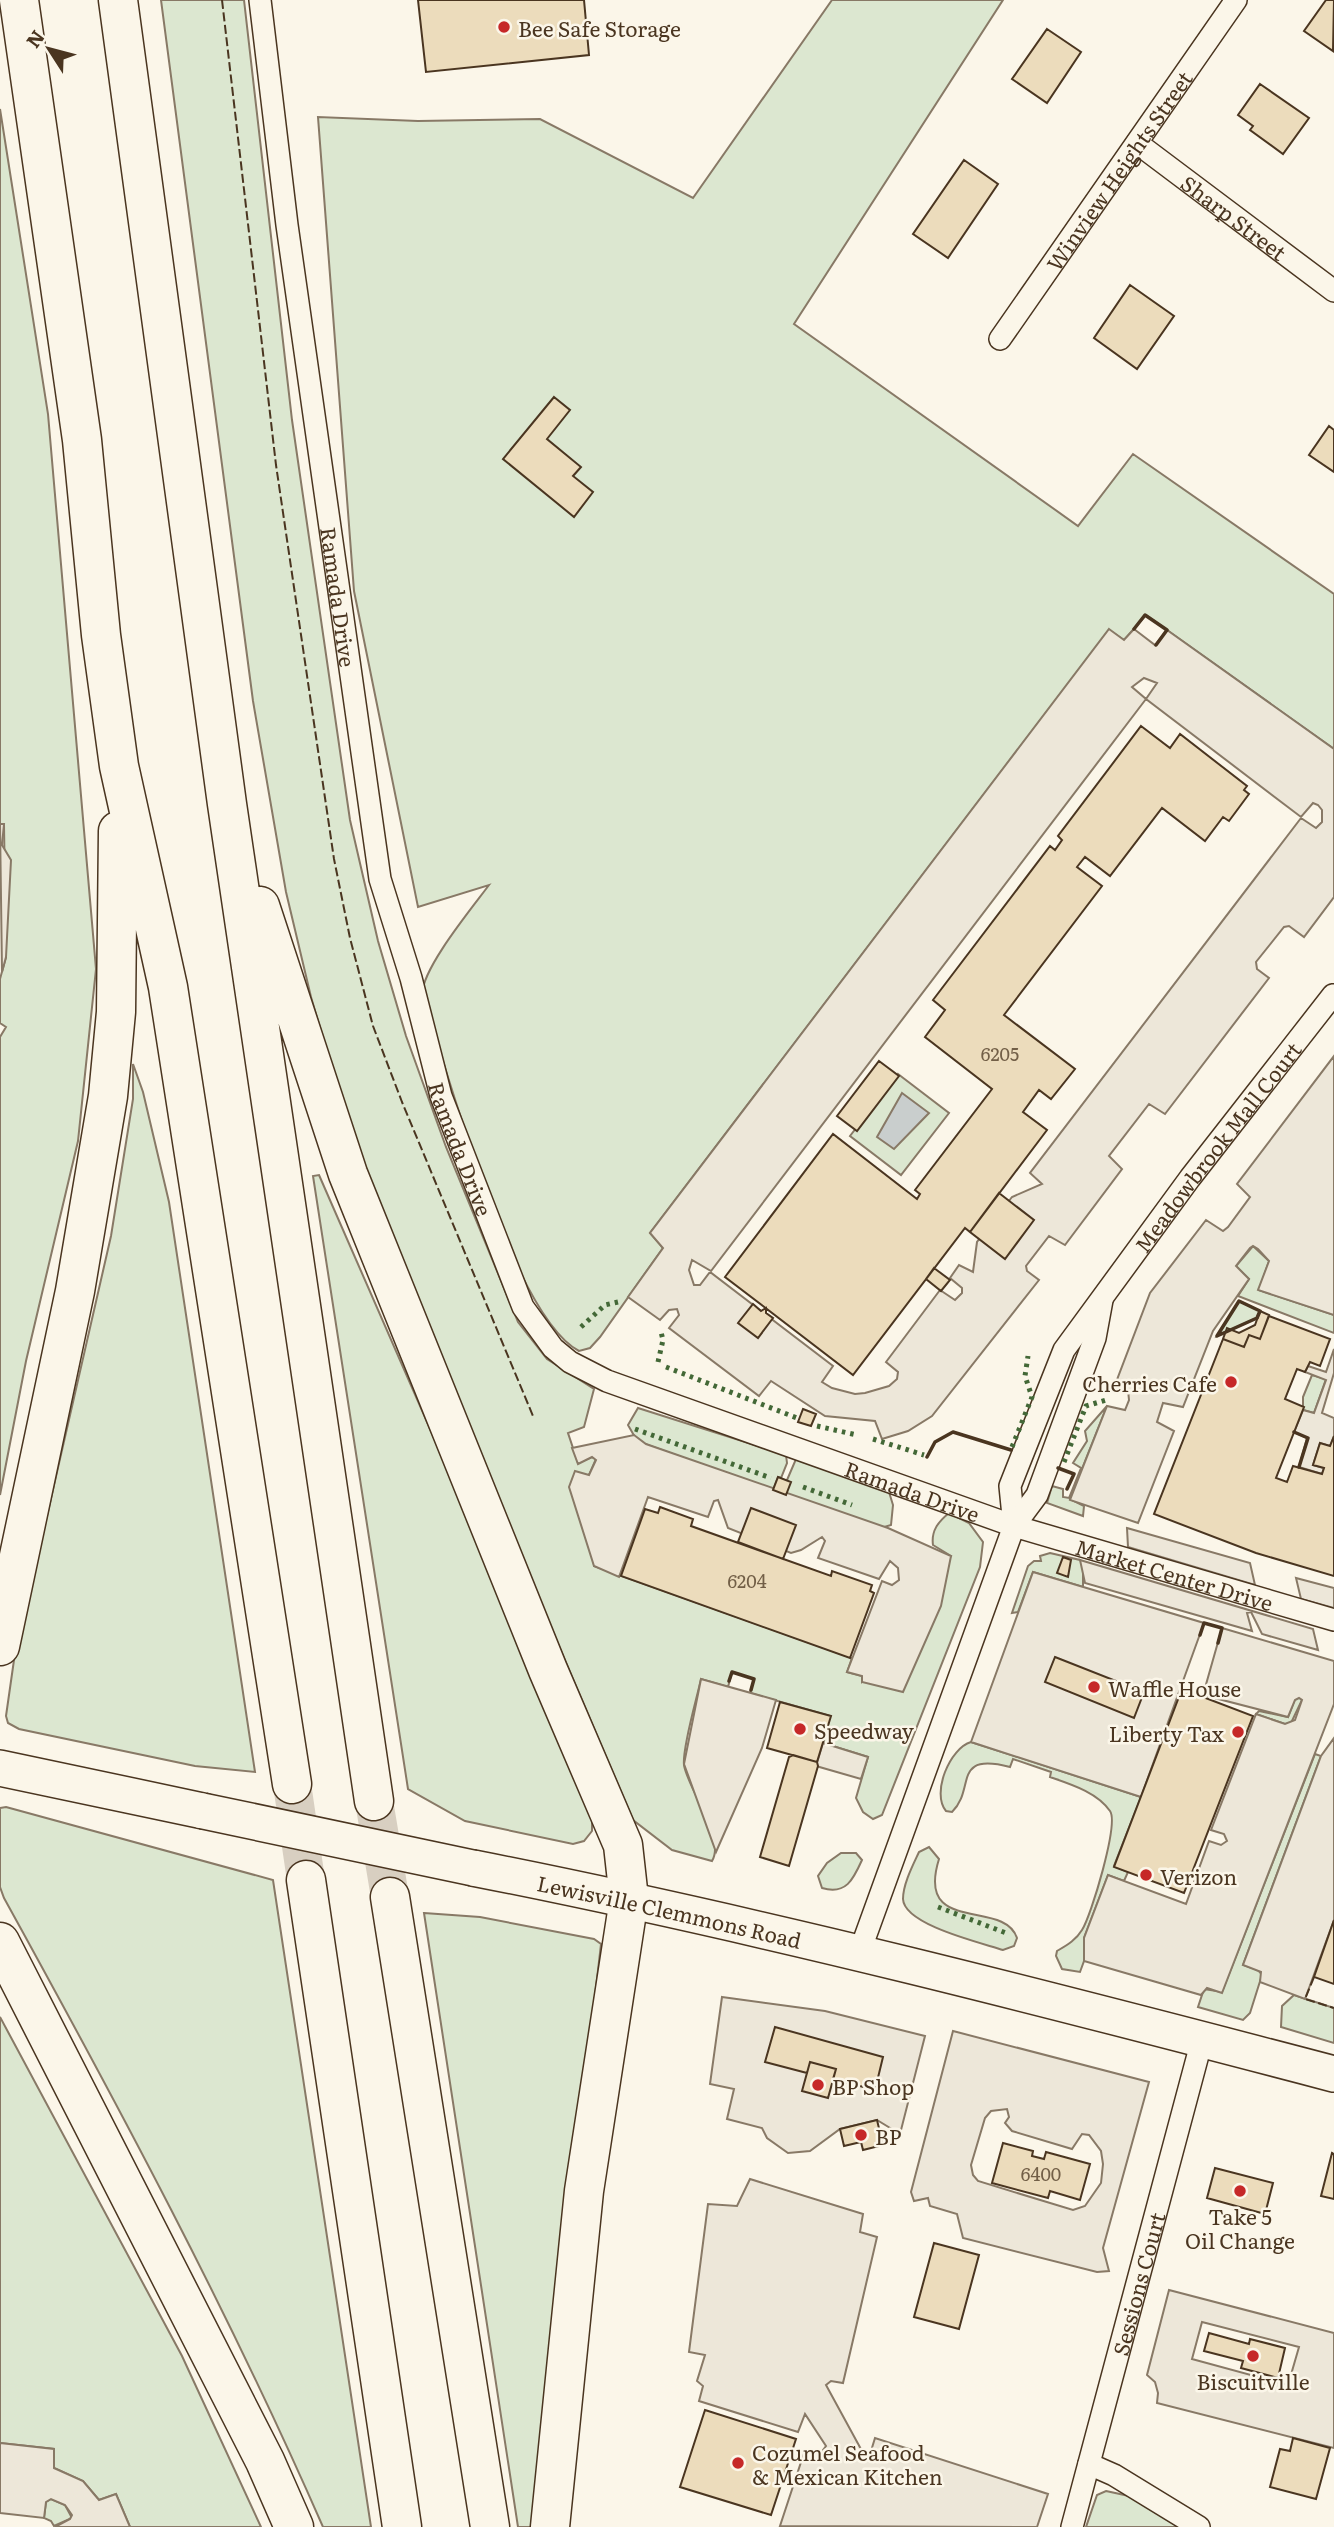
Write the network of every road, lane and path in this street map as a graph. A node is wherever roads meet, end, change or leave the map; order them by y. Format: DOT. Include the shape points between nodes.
graph roads {
  1 [pos="19,0"];
  2 [pos="118,0"];
  3 [pos="260,0"];
  4 [pos="1236,0"];
  5 [pos="1137,143"];
  6 [pos="1334,291"];
  7 [pos="1000,339"];
  8 [pos="119,766"];
  9 [pos="227,804"];
  10 [pos="1333,995"];
  11 [pos="28,1521"];
  12 [pos="1014,1526"];
  13 [pos="0,1582"];
  14 [pos="1334,1620"];
  15 [pos="0,1646"];
  16 [pos="0,1768"];
  17 [pos="292,1784"];
  18 [pos="374,1801"];
  19 [pos="306,1880"];
  20 [pos="390,1897"];
  21 [pos="629,1899"];
  22 [pos="0,1942"];
  23 [pos="860,1951"];
  24 [pos="1202,2040"];
  25 [pos="1334,2074"];
  26 [pos="1088,2464"];
  27 [pos="294,2527"];
  28 [pos="402,2527"];
  29 [pos="490,2527"];
  30 [pos="550,2527"];
  31 [pos="1072,2527"];
  32 [pos="1199,2527"];
  1 -- 8 [label="highway" via="82,440"];
  2 -- 9 [label="highway"];
  3 -- 12 [label="street, Ramada Drive" via="287,225 380,880 441,1096 523,1307 553,1348 586,1372"];
  4 -- 5 [label="street, Winview Heights Street"];
  5 -- 6 [label="street, Sharp Street"];
  5 -- 7 [label="street, Winview Heights Street"];
  8 -- 11 [label="highway" via="116,1012 108,1097"];
  8 -- 17 [label="highway" via="168,987"];
  9 -- 18 [label="highway"];
  9 -- 21 [label="highway" via="348,1174 623,1845"];
  10 -- 12 [label="street, Meadowbrook Mall Court" via="1064,1350 1010,1486"];
  11 -- 13 [label="highway"];
  11 -- 15 [label="highway"];
  12 -- 14 [label="street, Market Center Drive"];
  12 -- 23 [label="street"];
  16 -- 21 [label="main road, Lewisville Clemmons Road, bridge"];
  19 -- 28 [label="highway"];
  20 -- 29 [label="highway"];
  21 -- 23 [label="main road, Lewisville Clemmons Road"];
  21 -- 30 [label="highway" via="584,2191"];
  22 -- 27 [label="highway"];
  23 -- 24 [label="main road, Lewisville Clemmons Road"];
  24 -- 25 [label="main road, Lewisville Clemmons Road"];
  24 -- 26 [label="street, Sessions Court"];
  26 -- 31 [label="street, Sessions Court"];
  26 -- 32 [label="street"];
}
